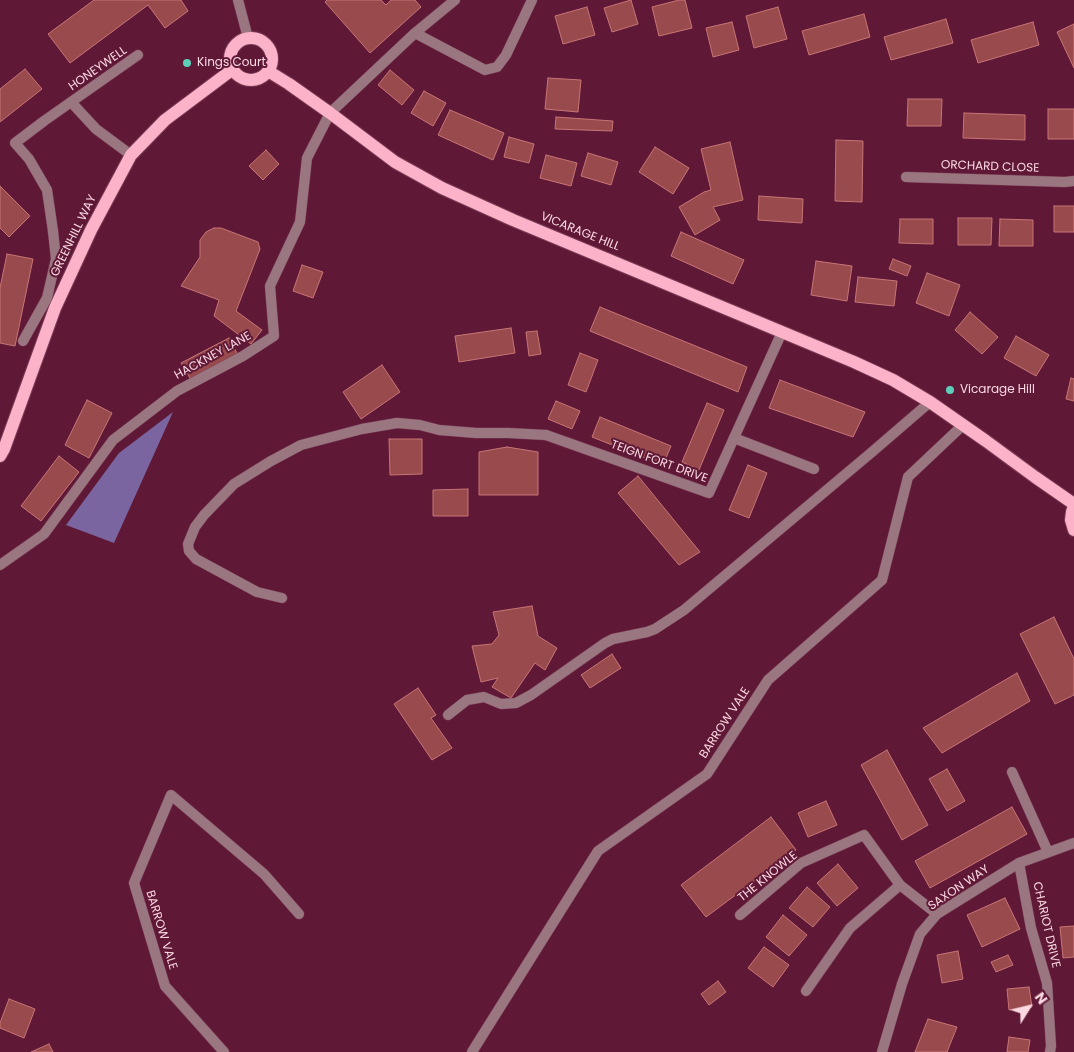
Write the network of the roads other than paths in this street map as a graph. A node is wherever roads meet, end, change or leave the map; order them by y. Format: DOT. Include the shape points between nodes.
graph roads {
  1 [pos="238,0"];
  2 [pos="454,0"];
  3 [pos="532,0"];
  4 [pos="416,33"];
  5 [pos="248,38"];
  6 [pos="138,55"];
  7 [pos="233,69"];
  8 [pos="268,71"];
  9 [pos="71,102"];
  10 [pos="330,113"];
  11 [pos="131,155"];
  12 [pos="906,177"];
  13 [pos="1074,181"];
  14 [pos="782,332"];
  15 [pos="23,341"];
  16 [pos="930,402"];
  17 [pos="963,424"];
  18 [pos="734,438"];
  19 [pos="0,456"];
  20 [pos="814,470"];
  21 [pos="1074,505"];
  22 [pos="1074,530"];
  23 [pos="0,565"];
  24 [pos="282,598"];
  25 [pos="448,715"];
  26 [pos="1012,772"];
  27 [pos="1074,843"];
  28 [pos="1048,852"];
  29 [pos="1019,863"];
  30 [pos="900,885"];
  31 [pos="299,914"];
  32 [pos="937,914"];
  33 [pos="740,915"];
  34 [pos="806,991"];
  35 [pos="224,1052"];
  36 [pos="472,1052"];
  37 [pos="882,1052"];
  38 [pos="1050,1052"];
  1 -- 5 [label="street"];
  2 -- 4 [label="street"];
  3 -- 4 [label="street" via="497,67 485,70"];
  4 -- 10 [label="street"];
  5 -- 7 [label="main road" via="241,40 232,50 230,63"];
  5 -- 8 [label="main road" via="261,41 270,51 272,58"];
  6 -- 9 [label="street, HONEYWELL"];
  7 -- 8 [label="main road" via="237,75 249,80"];
  7 -- 11 [label="main road, GREENHILL WAY" via="165,120"];
  8 -- 10 [label="main road, VICARAGE HILL"];
  9 -- 11 [label="street" via="96,128"];
  9 -- 15 [label="street" via="15,143 29,159 47,190 56,259 47,298"];
  10 -- 14 [label="main road, VICARAGE HILL" via="395,162 442,188"];
  10 -- 23 [label="street, HACKNEY LANE" via="307,158 300,222 270,286 274,336 244,356 177,391 113,440 44,534"];
  11 -- 19 [label="main road, GREENHILL WAY" via="55,308"];
  12 -- 13 [label="street, ORCHARD CLOSE"];
  14 -- 16 [label="main road, VICARAGE HILL" via="893,380"];
  14 -- 18 [label="street, TEIGN FORT DRIVE"];
  16 -- 17 [label="main road, VICARAGE HILL"];
  16 -- 25 [label="street" via="684,610 655,629 612,639 516,703 501,704 484,697 467,700"];
  17 -- 21 [label="main road, VICARAGE HILL"];
  17 -- 36 [label="street, BARROW VALE" via="908,477 882,580 768,680 707,774 598,851"];
  18 -- 20 [label="street"];
  18 -- 24 [label="street, TEIGN FORT DRIVE" via="709,493 546,435 476,433 397,424 362,429 301,445 234,484 200,521 188,544 196,559 257,592"];
  21 -- 22 [label="main road" via="1071,520"];
  26 -- 28 [label="street"];
  27 -- 28 [label="street, SAXON WAY"];
  28 -- 29 [label="street, SAXON WAY"];
  29 -- 32 [label="street, SAXON WAY"];
  29 -- 38 [label="street, CHARIOT DRIVE" via="1031,928 1047,983"];
  30 -- 32 [label="street, THE KNOWLE"];
  30 -- 33 [label="street, THE KNOWLE" via="864,835 801,864"];
  30 -- 34 [label="street" via="850,928"];
  31 -- 35 [label="street, BARROW VALE" via="264,874 171,795 134,883 165,986"];
  32 -- 37 [label="street, SAXON WAY" via="920,934"];
}
